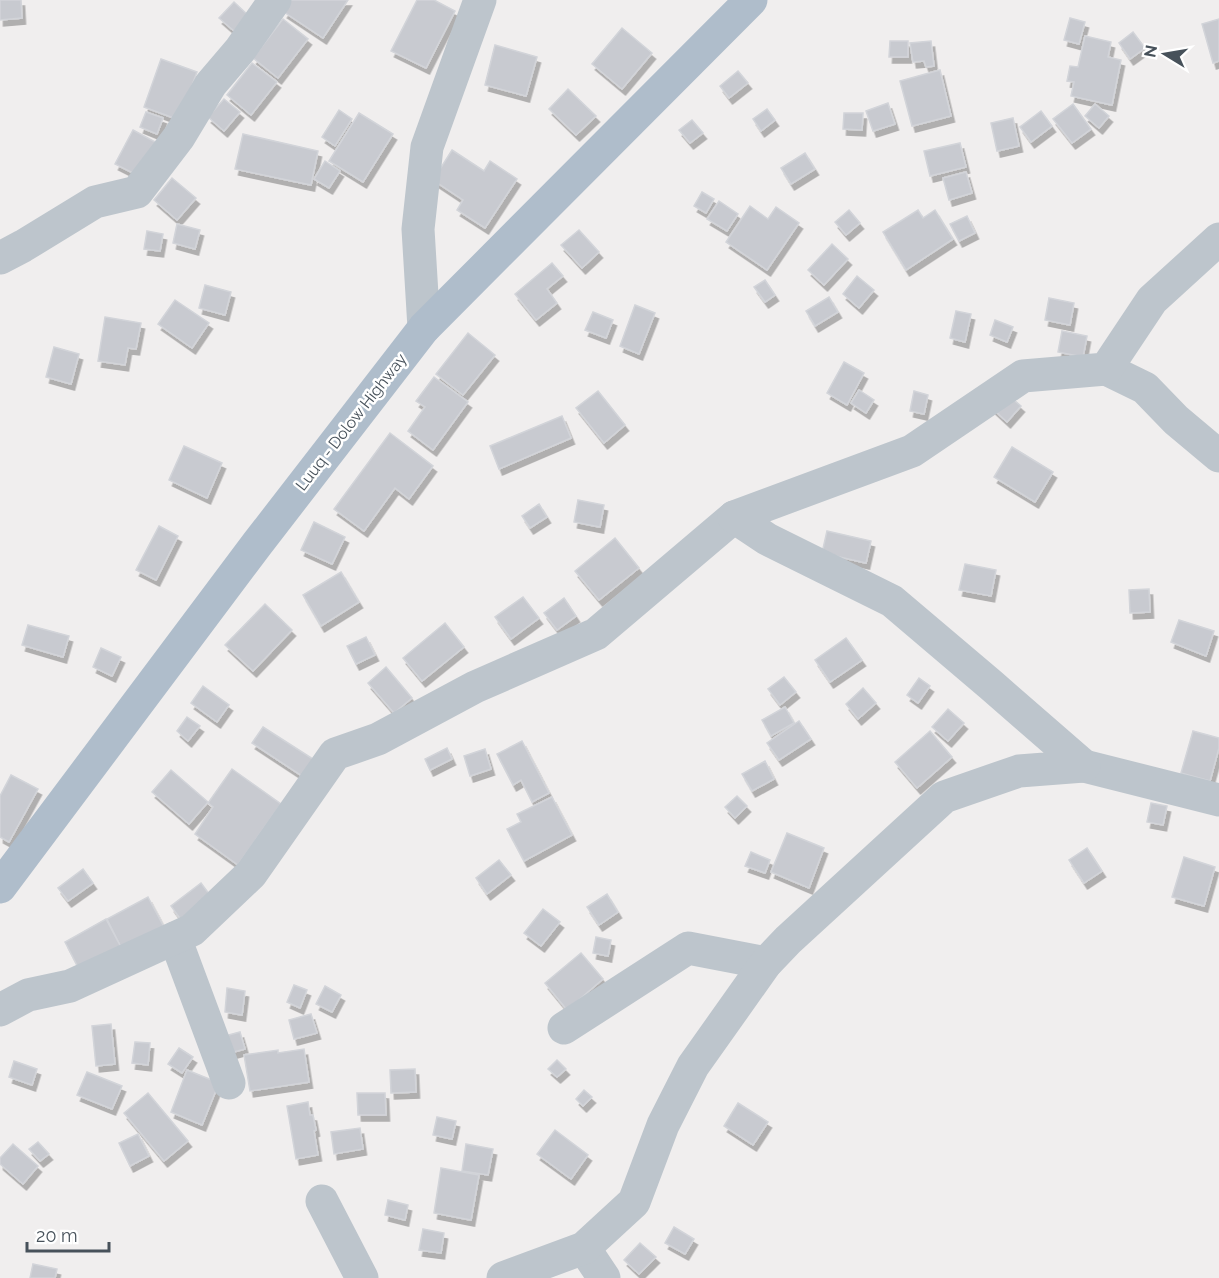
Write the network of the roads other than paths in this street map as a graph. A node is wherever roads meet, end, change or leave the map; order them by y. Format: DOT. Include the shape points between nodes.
graph roads {
  1 [pos="274,0"];
  2 [pos="480,0"];
  3 [pos="752,0"];
  4 [pos="1219,239"];
  5 [pos="0,258"];
  6 [pos="424,328"];
  7 [pos="1106,369"];
  8 [pos="1219,456"];
  9 [pos="734,517"];
  10 [pos="1084,766"];
  11 [pos="1219,800"];
  12 [pos="0,887"];
  13 [pos="175,938"];
  14 [pos="766,963"];
  15 [pos="0,1010"];
  16 [pos="564,1028"];
  17 [pos="229,1083"];
  18 [pos="322,1201"];
  19 [pos="584,1248"];
  20 [pos="362,1278"];
  21 [pos="502,1278"];
  22 [pos="604,1278"];
  1 -- 5 [label="street" via="137,192 95,202"];
  2 -- 6 [label="street" via="427,147 418,229"];
  3 -- 6 [label="main road, Luuq - Dolow Highway"];
  4 -- 7 [label="street" via="1152,300"];
  6 -- 12 [label="main road, Luuq - Dolow Highway"];
  7 -- 8 [label="street" via="1145,388"];
  7 -- 9 [label="street" via="1023,376 912,451"];
  9 -- 10 [label="street" via="767,539 892,601"];
  9 -- 13 [label="street" via="596,634 475,687 378,738 335,754 251,874 192,930"];
  10 -- 11 [label="street"];
  10 -- 14 [label="street" via="1019,771 944,797"];
  13 -- 15 [label="street" via="70,986 28,995"];
  13 -- 17 [label="street"];
  14 -- 16 [label="street" via="688,948"];
  14 -- 19 [label="street" via="693,1066 663,1125 634,1202"];
  18 -- 20 [label="street"];
  19 -- 21 [label="street"];
  19 -- 22 [label="street"];
}
